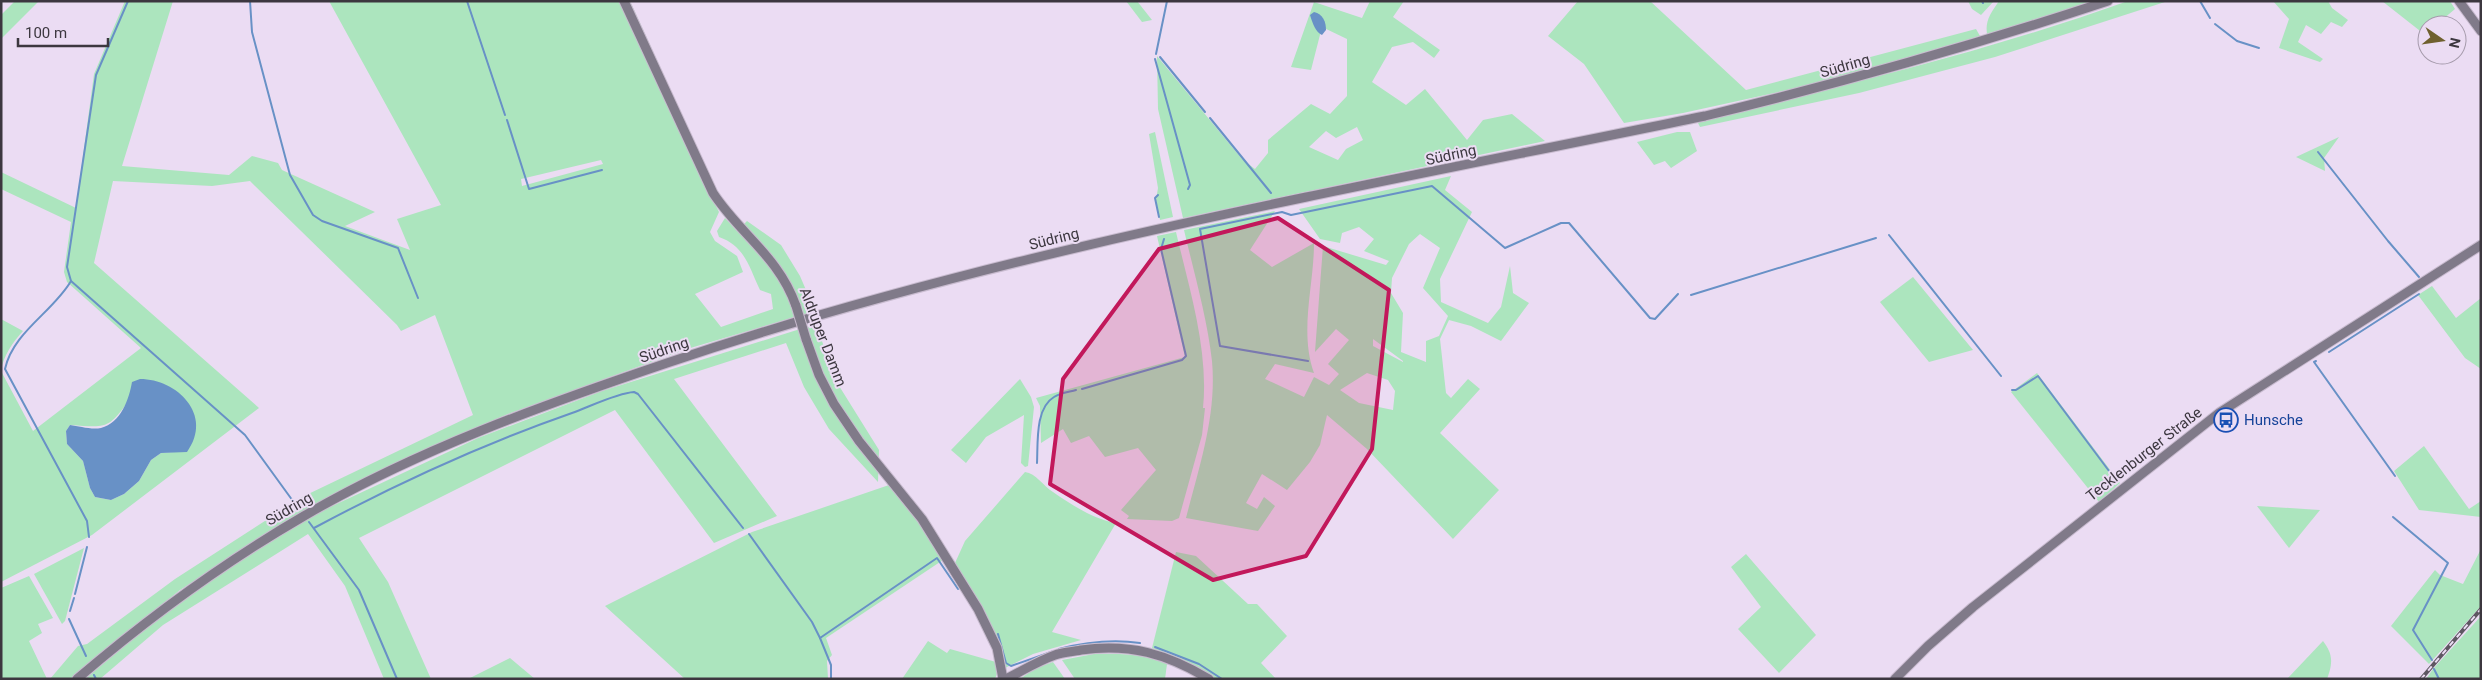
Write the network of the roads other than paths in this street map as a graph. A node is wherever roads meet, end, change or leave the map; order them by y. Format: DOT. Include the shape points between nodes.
graph roads {
  1 [pos="624,1"];
  2 [pos="2108,1"];
  3 [pos="2459,1"];
  4 [pos="2481,31"];
  5 [pos="2481,245"];
  6 [pos="77,679"];
  7 [pos="1005,679"];
  8 [pos="1209,679"];
  9 [pos="1895,679"];
  1 -- 7 [label="main road, Aldruper Damm, bridge" via="713,193 732,220 763,249 780,271 790,288 819,375 834,404 859,441 922,519 978,608 997,648"];
  2 -- 6 [label="main road, Südring" via="1970,46 1800,93 1705,116 1103,241 923,286 733,341 508,420 358,487 307,514 214,572 162,609"];
  3 -- 4 [label="main road"];
  5 -- 9 [label="main road, Tecklenburger Straße" via="2219,413 1973,607"];
  7 -- 8 [label="main road" via="1056,654 1120,648 1147,651 1173,659"];
}
